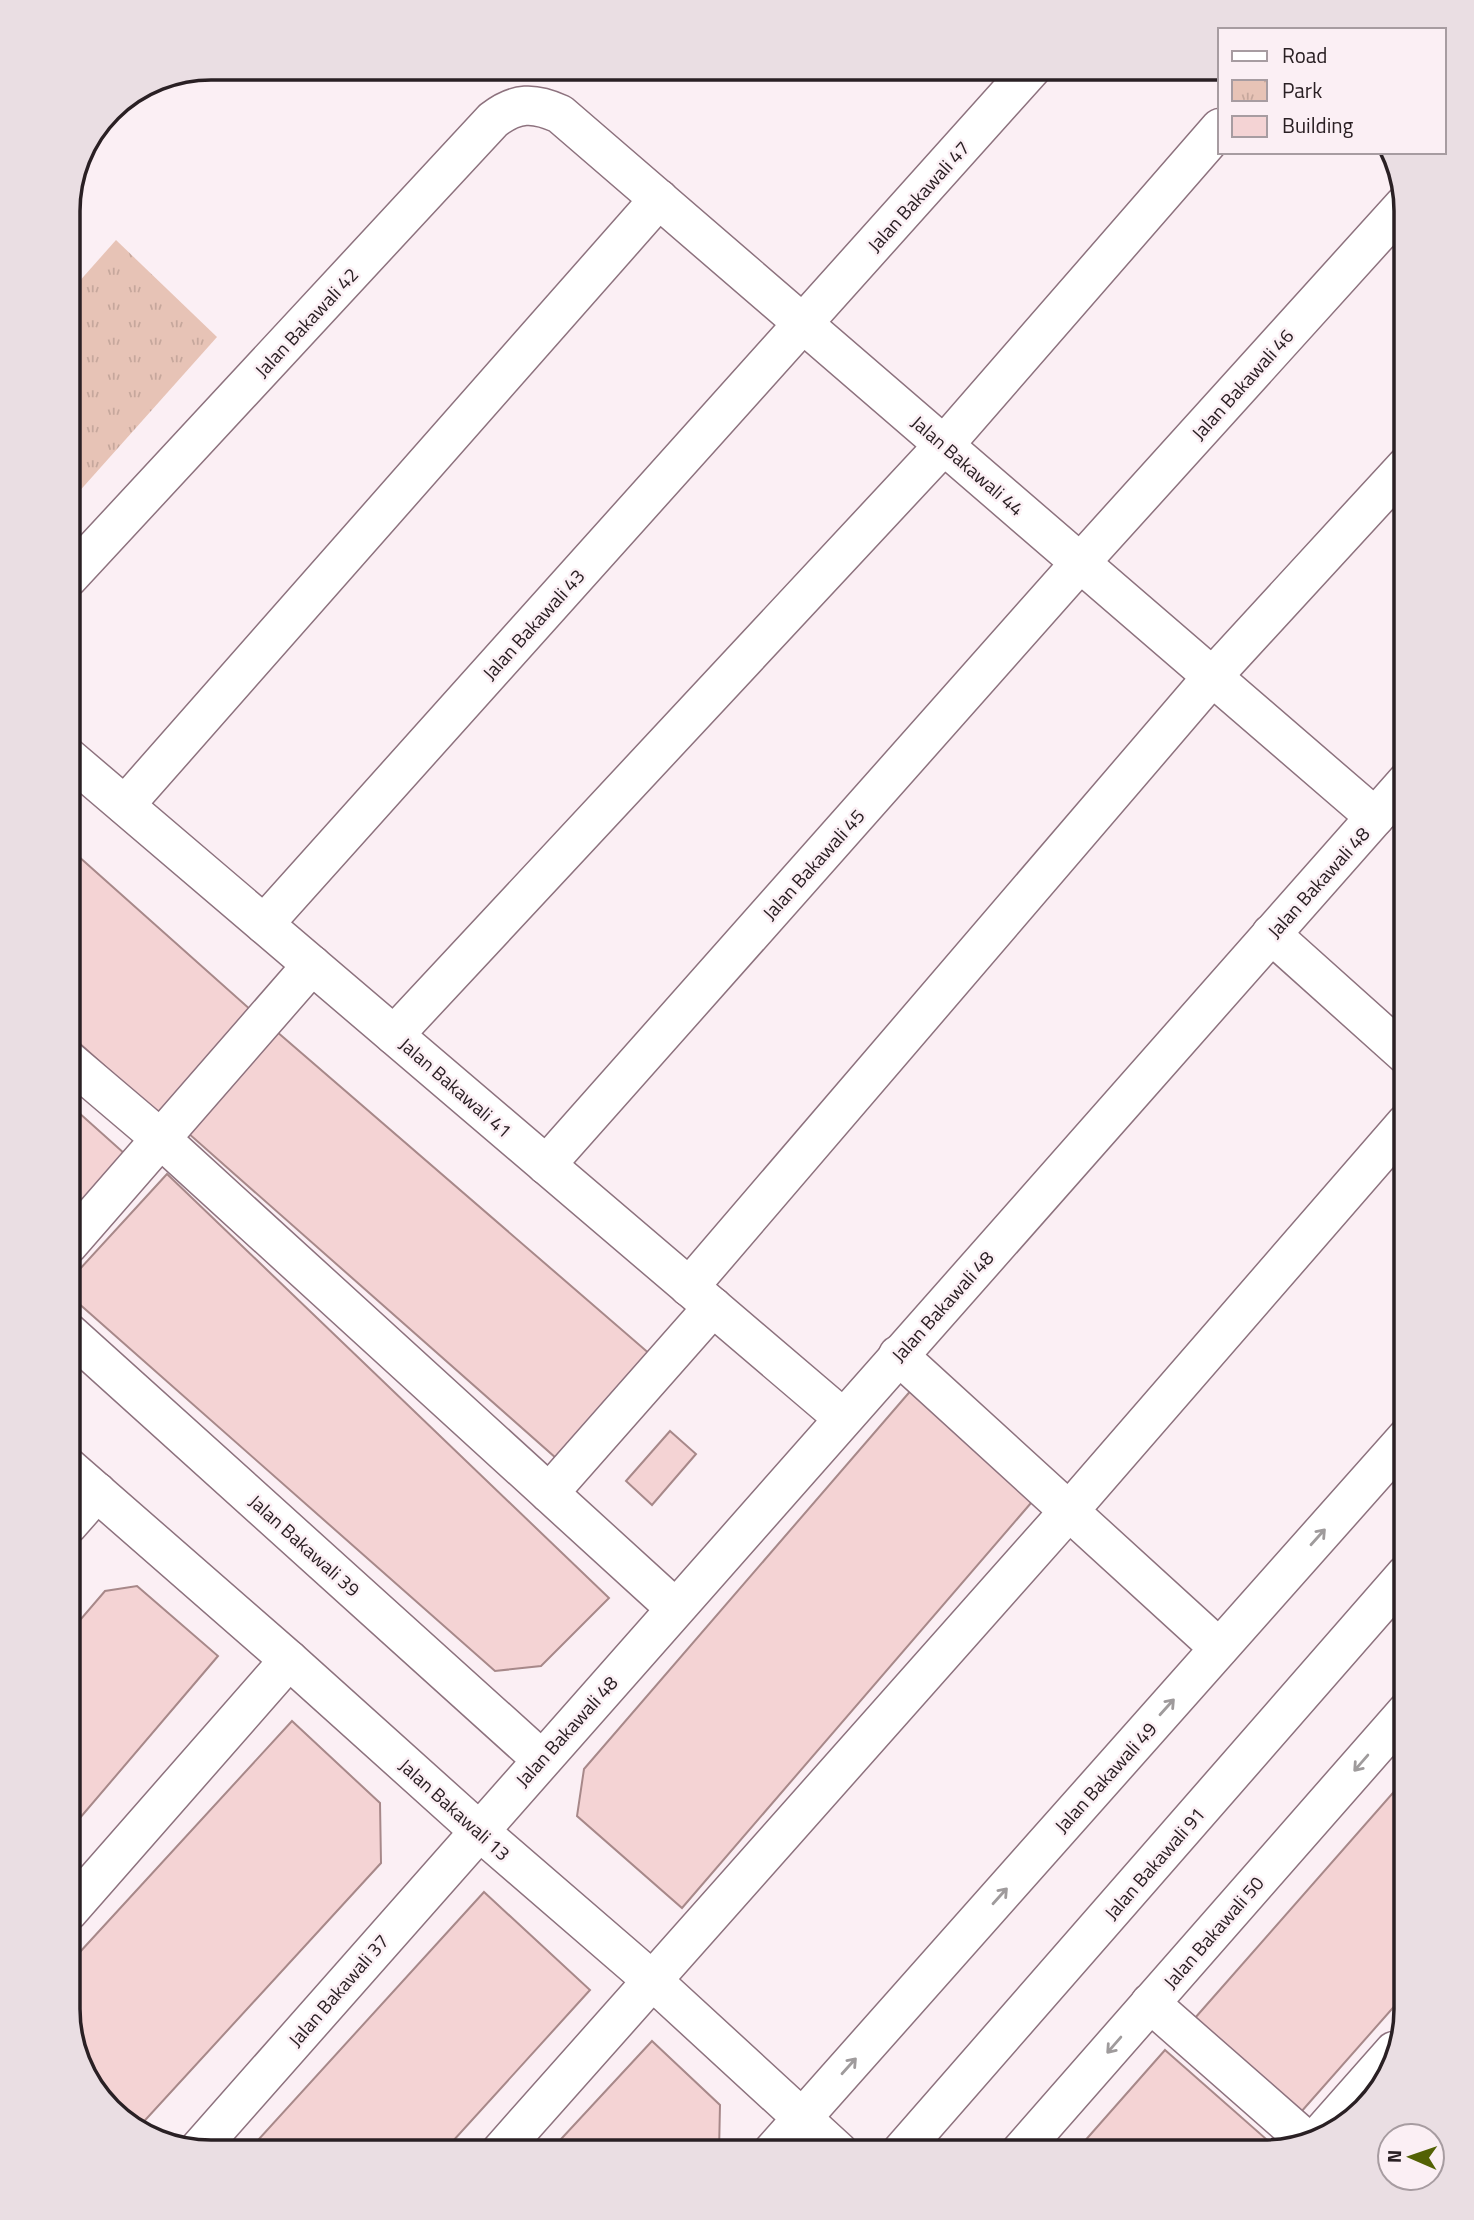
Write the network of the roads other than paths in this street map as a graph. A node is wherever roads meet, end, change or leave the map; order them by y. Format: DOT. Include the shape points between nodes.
graph roads {
  1 [pos="1020,81"];
  2 [pos="560,114"];
  3 [pos="1218,130"];
  4 [pos="659,199"];
  5 [pos="1394,216"];
  6 [pos="803,323"];
  7 [pos="944,445"];
  8 [pos="1394,479"];
  9 [pos="1080,562"];
  10 [pos="81,564"];
  11 [pos="1212,677"];
  12 [pos="81,768"];
  13 [pos="1394,796"];
  14 [pos="125,805"];
  15 [pos="1375,817"];
  16 [pos="264,924"];
  17 [pos="1271,934"];
  18 [pos="312,965"];
  19 [pos="394,1035"];
  20 [pos="1394,1044"];
  21 [pos="81,1071"];
  22 [pos="1394,1137"];
  23 [pos="160,1139"];
  24 [pos="547,1165"];
  25 [pos="80,1231"];
  26 [pos="701,1297"];
  27 [pos="80,1343"];
  28 [pos="898,1355"];
  29 [pos="843,1418"];
  30 [pos="1394,1451"];
  31 [pos="80,1478"];
  32 [pos="96,1492"];
  33 [pos="549,1493"];
  34 [pos="80,1511"];
  35 [pos="1069,1511"];
  36 [pos="1394,1588"];
  37 [pos="675,1608"];
  38 [pos="1219,1648"];
  39 [pos="289,1660"];
  40 [pos="1394,1726"];
  41 [pos="541,1759"];
  42 [pos="478,1830"];
  43 [pos="80,1898"];
  44 [pos="654,1982"];
  45 [pos="1150,2003"];
  46 [pos="1379,2068"];
  47 [pos="1337,2116"];
  48 [pos="803,2117"];
  49 [pos="1299,2134"];
  50 [pos="208,2139"];
  51 [pos="512,2139"];
  52 [pos="783,2140"];
  53 [pos="826,2140"];
  54 [pos="912,2140"];
  55 [pos="1031,2140"];
  1 -- 6 [label="street, Jalan Bakawali 47"];
  2 -- 4 [label="street, Jalan Bakawali 44"];
  2 -- 10 [label="street, Jalan Bakawali 42" via="525,104 493,120"];
  3 -- 7 [label="street"];
  4 -- 6 [label="street, Jalan Bakawali 44"];
  4 -- 14 [label="street"];
  5 -- 9 [label="street, Jalan Bakawali 46"];
  6 -- 7 [label="street, Jalan Bakawali 44"];
  6 -- 16 [label="street, Jalan Bakawali 43"];
  7 -- 9 [label="street, Jalan Bakawali 44"];
  7 -- 19 [label="street"];
  8 -- 11 [label="street"];
  9 -- 11 [label="street, Jalan Bakawali 44"];
  9 -- 24 [label="street, Jalan Bakawali 45"];
  11 -- 15 [label="street, Jalan Bakawali 44"];
  11 -- 26 [label="street"];
  12 -- 14 [label="street, Jalan Bakawali 41"];
  13 -- 15 [label="street, Jalan Bakawali 48"];
  14 -- 16 [label="street, Jalan Bakawali 41"];
  15 -- 17 [label="street, Jalan Bakawali 48"];
  16 -- 18 [label="street, Jalan Bakawali 41"];
  17 -- 20 [label="street"];
  17 -- 28 [label="street, Jalan Bakawali 48"];
  18 -- 19 [label="street, Jalan Bakawali 41"];
  18 -- 23 [label="street"];
  19 -- 24 [label="street, Jalan Bakawali 41"];
  21 -- 23 [label="street"];
  22 -- 35 [label="street"];
  23 -- 25 [label="street"];
  23 -- 33 [label="street"];
  24 -- 26 [label="street, Jalan Bakawali 41"];
  26 -- 29 [label="street, Jalan Bakawali 41"];
  26 -- 33 [label="street"];
  27 -- 41 [label="street, Jalan Bakawali 39"];
  28 -- 29 [label="street, Jalan Bakawali 48"];
  28 -- 35 [label="street"];
  29 -- 37 [label="street, Jalan Bakawali 48"];
  38 -- 30 [label="street, Jalan Bakawali 49, one-way"];
  31 -- 32 [label="street, Jalan Bakawali 13"];
  32 -- 34 [label="street"];
  32 -- 39 [label="street, Jalan Bakawali 13"];
  33 -- 37 [label="street"];
  35 -- 38 [label="street"];
  35 -- 44 [label="street"];
  36 -- 54 [label="street, Jalan Bakawali 91"];
  37 -- 41 [label="street, Jalan Bakawali 48"];
  48 -- 38 [label="street, Jalan Bakawali 49, one-way"];
  39 -- 42 [label="street, Jalan Bakawali 13"];
  39 -- 43 [label="street"];
  40 -- 45 [label="street, Jalan Bakawali 50, one-way"];
  41 -- 42 [label="street, Jalan Bakawali 48"];
  42 -- 44 [label="street, Jalan Bakawali 13"];
  42 -- 50 [label="street, Jalan Bakawali 37"];
  44 -- 48 [label="street, Jalan Bakawali 13"];
  44 -- 51 [label="street"];
  45 -- 49 [label="street"];
  45 -- 55 [label="street, Jalan Bakawali 50, one-way"];
  46 -- 47 [label="street"];
  48 -- 52 [label="street, Jalan Bakawali 49"];
  48 -- 53 [label="street, Jalan Bakawali 13"];
}
